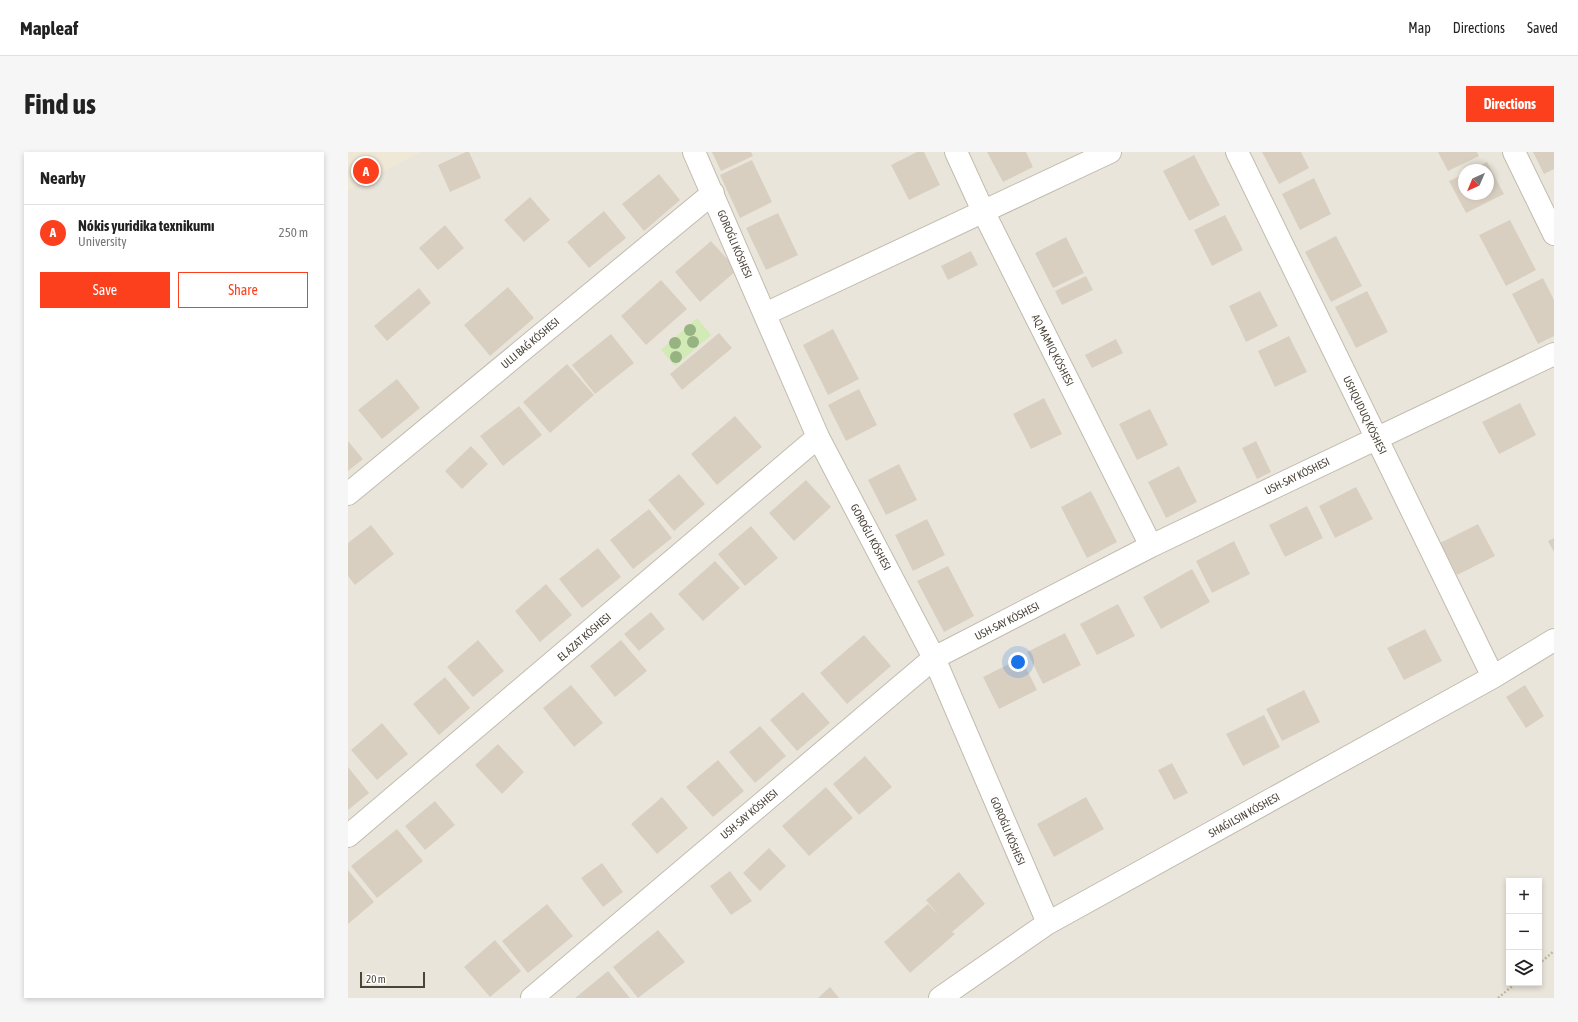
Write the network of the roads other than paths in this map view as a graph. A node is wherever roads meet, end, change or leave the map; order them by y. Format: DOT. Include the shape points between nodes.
graph roads {
  1 [pos="694,152"];
  2 [pos="956,152"];
  3 [pos="1110,152"];
  4 [pos="1237,152"];
  5 [pos="1514,152"];
  6 [pos="713,193"];
  7 [pos="983,211"];
  8 [pos="1554,234"];
  9 [pos="765,314"];
  10 [pos="1554,354"];
  11 [pos="818,437"];
  12 [pos="1377,438"];
  13 [pos="348,494"];
  14 [pos="1151,546"];
  15 [pos="1554,640"];
  16 [pos="934,658"];
  17 [pos="1493,677"];
  18 [pos="348,836"];
  19 [pos="1048,923"];
  20 [pos="532,998"];
  21 [pos="940,998"];
  1 -- 6 [label="street"];
  2 -- 7 [label="street"];
  3 -- 7 [label="street"];
  4 -- 12 [label="street, USHQUDUQ KÓSHESI"];
  5 -- 8 [label="street"];
  6 -- 9 [label="street"];
  6 -- 13 [label="street"];
  7 -- 9 [label="street"];
  7 -- 14 [label="street"];
  9 -- 11 [label="street"];
  10 -- 12 [label="street, USH-SAY KÓSHESI"];
  11 -- 16 [label="street"];
  11 -- 18 [label="street, EL AZAT KÓSHESI"];
  12 -- 14 [label="street, USH-SAY KÓSHESI"];
  12 -- 17 [label="street, USHQUDUQ KÓSHESI"];
  14 -- 16 [label="street, USH-SAY KÓSHESI"];
  15 -- 17 [label="street"];
  16 -- 19 [label="street"];
  16 -- 20 [label="street, USH-SAY KÓSHESI"];
  17 -- 19 [label="street"];
  19 -- 21 [label="street"];
}
